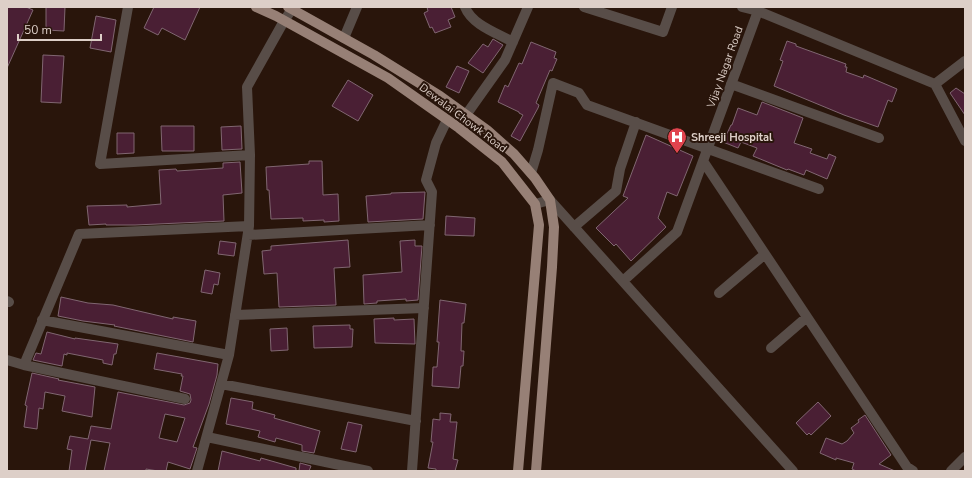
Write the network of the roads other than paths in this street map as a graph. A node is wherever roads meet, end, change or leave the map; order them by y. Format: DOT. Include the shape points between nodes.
graph roads {
  1 [pos="128,7"];
  2 [pos="256,7"];
  3 [pos="357,7"];
  4 [pos="465,7"];
  5 [pos="528,7"];
  6 [pos="584,7"];
  7 [pos="672,7"];
  8 [pos="742,7"];
  9 [pos="290,8"];
  10 [pos="758,9"];
  11 [pos="284,21"];
  12 [pos="344,38"];
  13 [pos="513,42"];
  14 [pos="965,61"];
  15 [pos="731,84"];
  16 [pos="934,84"];
  17 [pos="466,115"];
  18 [pos="447,120"];
  19 [pos="636,122"];
  20 [pos="879,138"];
  21 [pos="965,141"];
  22 [pos="708,148"];
  23 [pos="250,155"];
  24 [pos="703,161"];
  25 [pos="531,174"];
  26 [pos="819,189"];
  27 [pos="550,200"];
  28 [pos="535,204"];
  29 [pos="430,225"];
  30 [pos="574,227"];
  31 [pos="248,230"];
  32 [pos="765,254"];
  33 [pos="623,282"];
  34 [pos="719,293"];
  35 [pos="424,308"];
  36 [pos="235,315"];
  37 [pos="807,317"];
  38 [pos="42,320"];
  39 [pos="771,348"];
  40 [pos="229,355"];
  41 [pos="7,360"];
  42 [pos="24,365"];
  43 [pos="221,384"];
  44 [pos="185,399"];
  45 [pos="416,421"];
  46 [pos="207,437"];
  47 [pos="965,457"];
  48 [pos="198,471"];
  49 [pos="368,471"];
  50 [pos="412,471"];
  51 [pos="518,471"];
  52 [pos="536,471"];
  53 [pos="793,471"];
  54 [pos="913,471"];
  55 [pos="951,471"];
  1 -- 23 [label="street" via="100,164"];
  2 -- 11 [label="main road, Dewalai Chowk Road"];
  3 -- 12 [label="street"];
  4 -- 13 [label="street" via="469,16"];
  5 -- 13 [label="street"];
  6 -- 7 [label="street" via="663,32"];
  8 -- 10 [label="street"];
  9 -- 11 [label="street"];
  9 -- 12 [label="main road, Dewalai Chowk Road"];
  10 -- 15 [label="street, Vijay Nagar Road"];
  10 -- 16 [label="street"];
  11 -- 18 [label="main road, Dewalai Chowk Road" via="388,78"];
  11 -- 23 [label="street" via="247,87"];
  12 -- 17 [label="main road, Dewalai Chowk Road" via="440,96"];
  13 -- 17 [label="street" via="505,60"];
  14 -- 16 [label="street"];
  15 -- 20 [label="street"];
  15 -- 22 [label="street, Vijay Nagar Road"];
  16 -- 21 [label="street"];
  17 -- 25 [label="main road, Dewalai Chowk Road" via="514,154"];
  18 -- 28 [label="main road, Dewalai Chowk Road" via="502,162"];
  18 -- 29 [label="street" via="436,143 426,180 432,192"];
  19 -- 22 [label="street"];
  19 -- 25 [label="street" via="587,105 579,93 553,83"];
  19 -- 30 [label="street" via="620,169 616,191"];
  22 -- 24 [label="street, Vijay Nagar Road"];
  22 -- 26 [label="street"];
  23 -- 31 [label="street"];
  24 -- 32 [label="street"];
  24 -- 33 [label="street, Vijay Nagar Road" via="677,232"];
  25 -- 27 [label="main road, Dewalai Chowk Road"];
  27 -- 28 [label="street"];
  27 -- 30 [label="street"];
  27 -- 52 [label="main road, Dewalai Chowk Road" via="554,227 552,267"];
  28 -- 51 [label="main road, Dewalai Chowk Road" via="539,225"];
  29 -- 31 [label="street"];
  29 -- 35 [label="street"];
  30 -- 33 [label="street"];
  31 -- 36 [label="street"];
  31 -- 38 [label="street" via="79,234"];
  32 -- 34 [label="street"];
  32 -- 37 [label="street"];
  33 -- 53 [label="street"];
  35 -- 36 [label="street"];
  35 -- 45 [label="street"];
  36 -- 40 [label="street"];
  37 -- 39 [label="street"];
  37 -- 54 [label="street" via="907,467"];
  38 -- 40 [label="street"];
  38 -- 42 [label="street"];
  40 -- 43 [label="street"];
  41 -- 42 [label="street"];
  42 -- 44 [label="street"];
  43 -- 45 [label="street"];
  43 -- 46 [label="street"];
  45 -- 50 [label="street"];
  46 -- 48 [label="street"];
  46 -- 49 [label="street"];
  47 -- 55 [label="street"];
}
